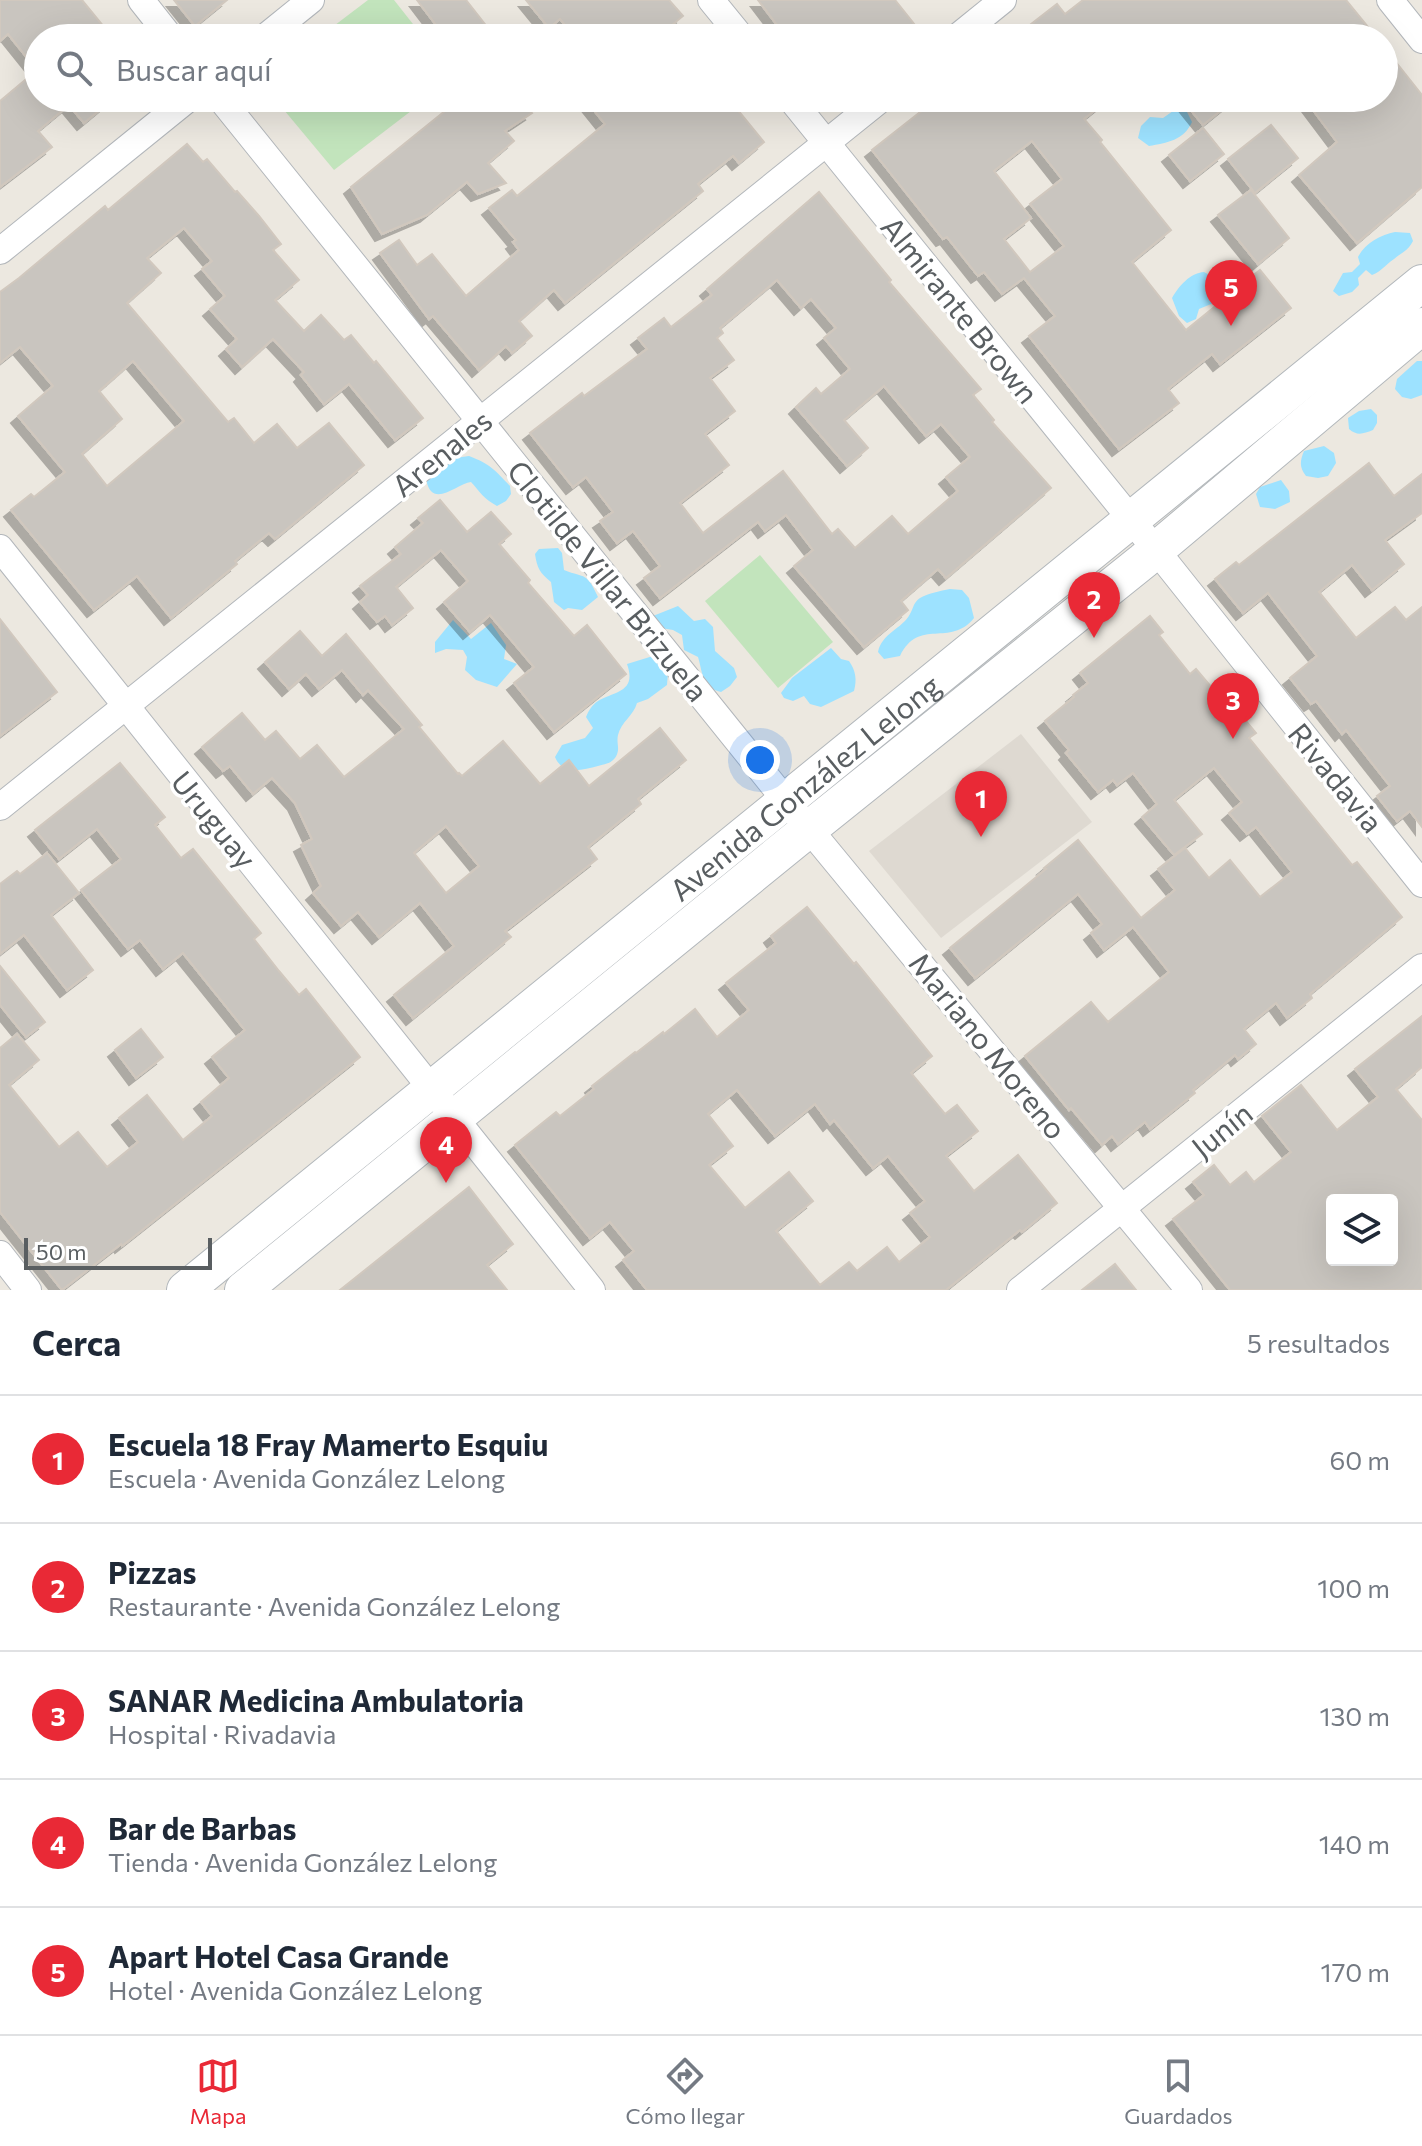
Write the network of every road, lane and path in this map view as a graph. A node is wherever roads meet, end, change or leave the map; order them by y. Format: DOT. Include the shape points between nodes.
graph roads {
  1 [pos="141,0"];
  2 [pos="311,0"];
  3 [pos="711,0"];
  4 [pos="1003,0"];
  5 [pos="1390,0"];
  6 [pos="160,24"];
  7 [pos="281,24"];
  8 [pos="731,24"];
  9 [pos="973,24"];
  10 [pos="1422,40"];
  11 [pos="172,112"];
  12 [pos="231,112"];
  13 [pos="801,112"];
  14 [pos="865,112"];
  15 [pos="826,143"];
  16 [pos="0,251"];
  17 [pos="1416,310"];
  18 [pos="481,420"];
  19 [pos="1132,520"];
  20 [pos="0,548"];
  21 [pos="1156,550"];
  22 [pos="125,706"];
  23 [pos="786,801"];
  24 [pos="0,807"];
  25 [pos="810,828"];
  26 [pos="1422,884"];
  27 [pos="1422,967"];
  28 [pos="431,1089"];
  29 [pos="453,1118"];
  30 [pos="1123,1207"];
  31 [pos="0,1254"];
  32 [pos="28,1290"];
  33 [pos="185,1290"];
  34 [pos="243,1290"];
  35 [pos="592,1290"];
  36 [pos="1020,1290"];
  37 [pos="1189,1290"];
  1 -- 6 [label="street"];
  2 -- 7 [label="street"];
  3 -- 8 [label="street"];
  4 -- 9 [label="street"];
  5 -- 10 [label="street"];
  11 -- 16 [label="street"];
  12 -- 18 [label="street, Clotilde Villar Brizuela"];
  13 -- 15 [label="street, Almirante Brown"];
  14 -- 15 [label="street, Arenales"];
  15 -- 18 [label="street, Arenales"];
  15 -- 19 [label="street, Almirante Brown"];
  17 -- 19 [label="main road, Avenida González Lelong"];
  17 -- 21 [label="main road, Avenida González Lelong"];
  18 -- 22 [label="street, Arenales"];
  18 -- 23 [label="street, Clotilde Villar Brizuela"];
  19 -- 21 [label="street, Rivadavia"];
  19 -- 23 [label="main road, Avenida González Lelong"];
  20 -- 22 [label="street, Uruguay"];
  21 -- 25 [label="main road, Avenida González Lelong"];
  21 -- 26 [label="street, Rivadavia"];
  22 -- 24 [label="street, Arenales"];
  22 -- 28 [label="street, Uruguay"];
  23 -- 25 [label="street, Mariano Moreno"];
  23 -- 28 [label="main road, Avenida González Lelong"];
  25 -- 29 [label="main road, Avenida González Lelong"];
  25 -- 30 [label="street, Mariano Moreno"];
  27 -- 30 [label="street, Junín"];
  28 -- 29 [label="street, Uruguay"];
  28 -- 33 [label="main road, Avenida González Lelong"];
  29 -- 34 [label="main road, Avenida González Lelong"];
  29 -- 35 [label="street, Uruguay"];
  30 -- 36 [label="street, Junín"];
  30 -- 37 [label="street, Mariano Moreno"];
  31 -- 32 [label="street"];
}
